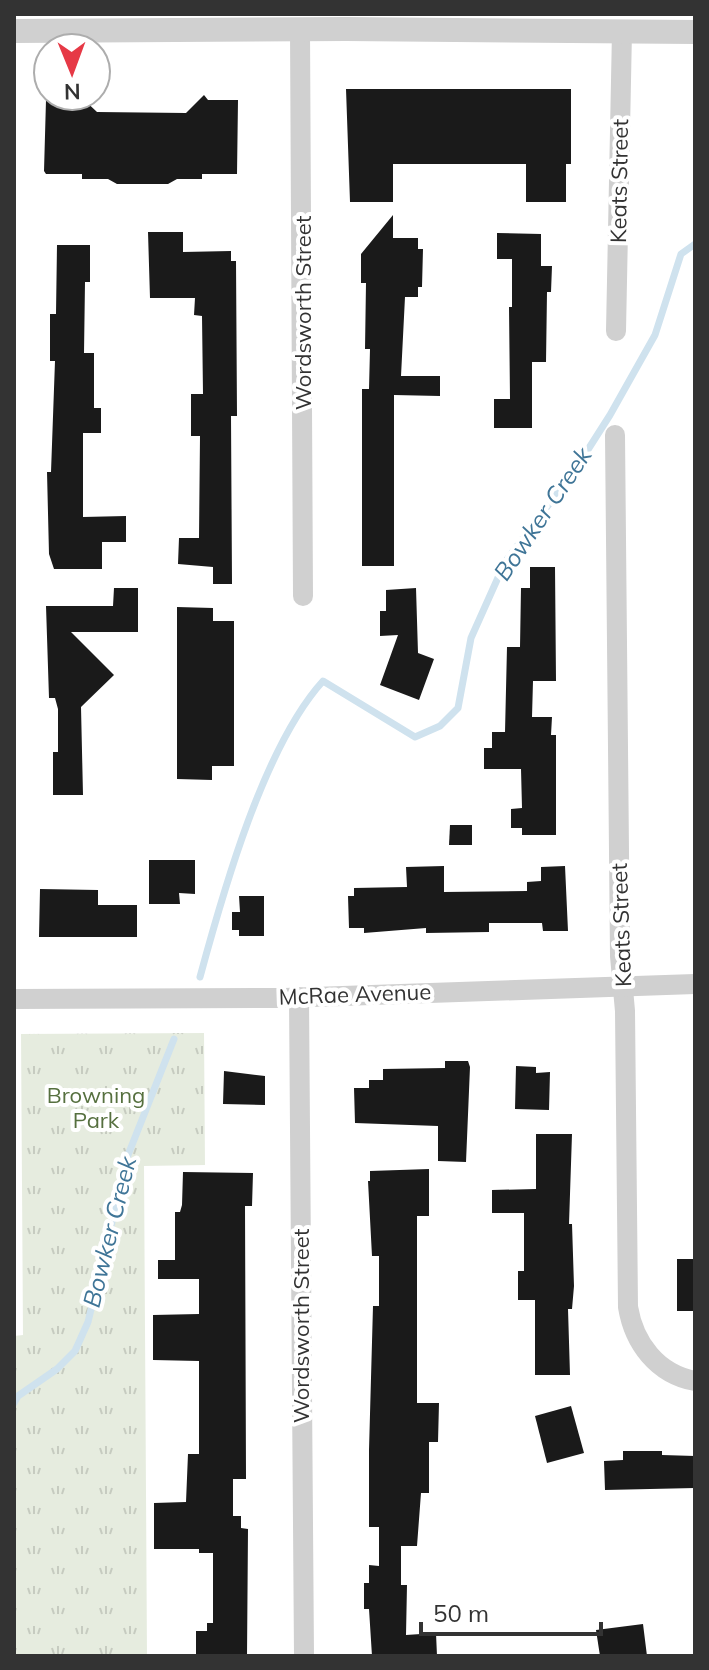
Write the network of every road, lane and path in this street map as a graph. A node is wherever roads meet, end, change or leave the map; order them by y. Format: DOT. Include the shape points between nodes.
graph roads {
  1 [pos="300,30"];
  2 [pos="14,31"];
  3 [pos="622,31"];
  4 [pos="695,32"];
  5 [pos="616,331"];
  6 [pos="615,435"];
  7 [pos="303,596"];
  8 [pos="622,984"];
  9 [pos="695,984"];
  10 [pos="299,997"];
  11 [pos="14,999"];
  12 [pos="695,1381"];
  13 [pos="304,1656"];
  1 -- 2 [label="street"];
  1 -- 3 [label="street"];
  1 -- 7 [label="street, Wordsworth Street"];
  3 -- 4 [label="street"];
  3 -- 5 [label="street, Keats Street"];
  6 -- 8 [label="street, Keats Street"];
  8 -- 9 [label="street, McRae Avenue"];
  8 -- 10 [label="street, McRae Avenue"];
  8 -- 12 [label="street, Keats Street" via="631,1320 649,1356 673,1374"];
  10 -- 11 [label="street, McRae Avenue"];
  10 -- 13 [label="street, Wordsworth Street"];
}
